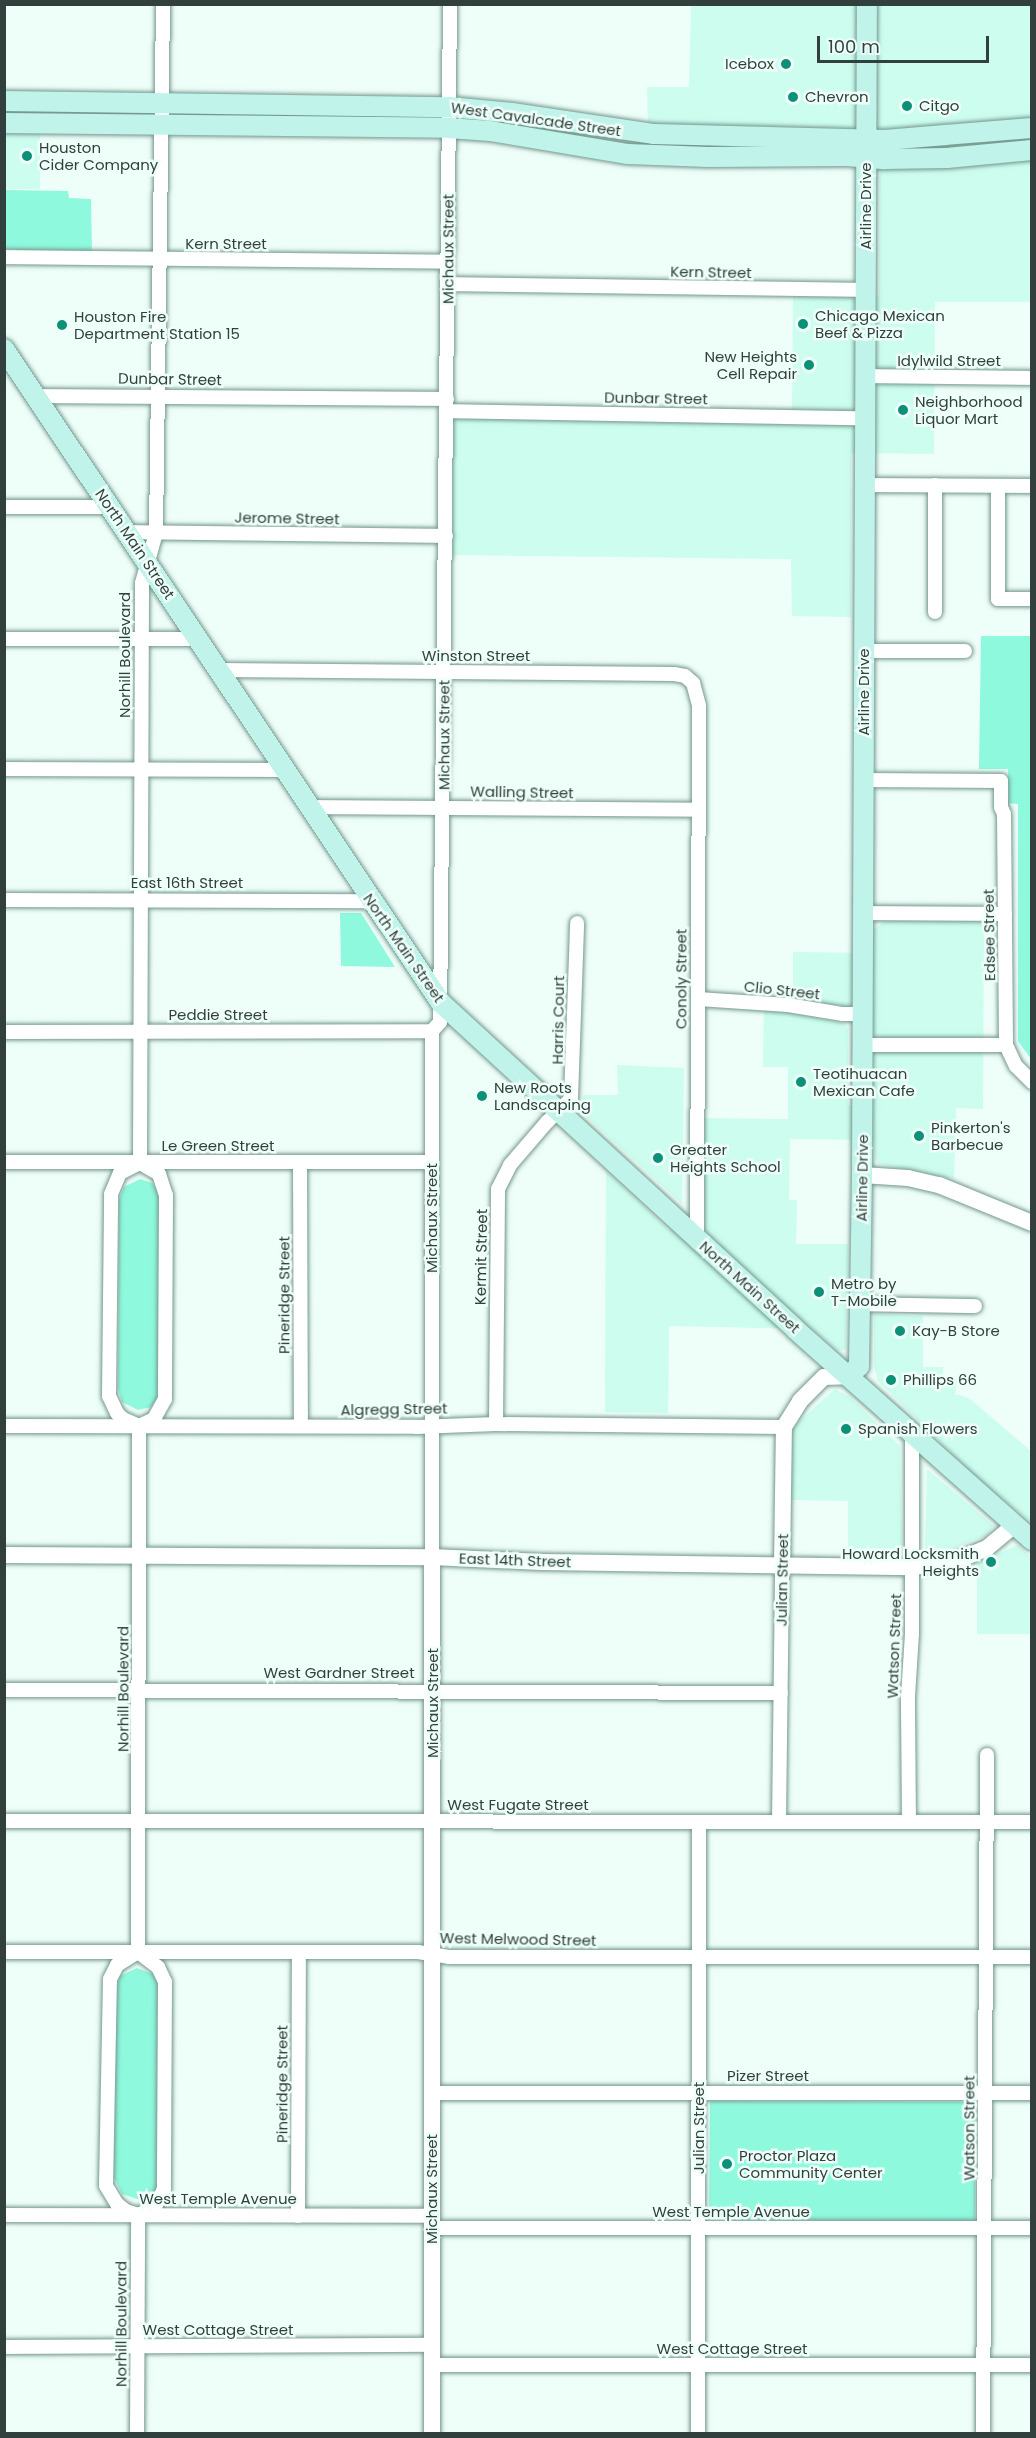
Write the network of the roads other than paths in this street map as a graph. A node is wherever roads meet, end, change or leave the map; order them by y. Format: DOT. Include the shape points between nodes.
graph roads {
  1 [pos="163,4"];
  2 [pos="450,4"];
  3 [pos="867,4"];
  4 [pos="4,101"];
  5 [pos="161,104"];
  6 [pos="449,107"];
  7 [pos="4,123"];
  8 [pos="161,125"];
  9 [pos="448,128"];
  10 [pos="1032,128"];
  11 [pos="654,135"];
  12 [pos="867,148"];
  13 [pos="1032,150"];
  14 [pos="652,156"];
  15 [pos="4,257"];
  16 [pos="159,260"];
  17 [pos="447,262"];
  18 [pos="448,284"];
  19 [pos="866,290"];
  20 [pos="4,349"];
  21 [pos="14,376"];
  22 [pos="866,376"];
  23 [pos="1032,378"];
  24 [pos="37,396"];
  25 [pos="156,396"];
  26 [pos="447,405"];
  27 [pos="866,418"];
  28 [pos="865,485"];
  29 [pos="935,485"];
  30 [pos="998,486"];
  31 [pos="1032,486"];
  32 [pos="4,507"];
  33 [pos="111,507"];
  34 [pos="127,532"];
  35 [pos="156,532"];
  36 [pos="446,536"];
  37 [pos="148,563"];
  38 [pos="1032,599"];
  39 [pos="935,612"];
  40 [pos="4,639"];
  41 [pos="142,639"];
  42 [pos="199,639"];
  43 [pos="864,651"];
  44 [pos="965,651"];
  45 [pos="219,670"];
  46 [pos="444,672"];
  47 [pos="698,718"];
  48 [pos="4,769"];
  49 [pos="142,769"];
  50 [pos="284,770"];
  51 [pos="864,780"];
  52 [pos="309,807"];
  53 [pos="444,808"];
  54 [pos="698,810"];
  55 [pos="140,899"];
  56 [pos="4,900"];
  57 [pos="370,901"];
  58 [pos="863,913"];
  59 [pos="1005,914"];
  60 [pos="577,923"];
  61 [pos="698,999"];
  62 [pos="441,1004"];
  63 [pos="863,1014"];
  64 [pos="432,1031"];
  65 [pos="4,1032"];
  66 [pos="141,1032"];
  67 [pos="863,1045"];
  68 [pos="1006,1045"];
  69 [pos="1032,1082"];
  70 [pos="557,1112"];
  71 [pos="4,1162"];
  72 [pos="140,1162"];
  73 [pos="432,1162"];
  74 [pos="300,1163"];
  75 [pos="862,1175"];
  76 [pos="1032,1223"];
  77 [pos="697,1239"];
  78 [pos="860,1304"];
  79 [pos="975,1306"];
  80 [pos="848,1376"];
  81 [pos="496,1424"];
  82 [pos="432,1425"];
  83 [pos="4,1426"];
  84 [pos="139,1426"];
  85 [pos="301,1426"];
  86 [pos="784,1427"];
  87 [pos="912,1436"];
  88 [pos="1014,1525"];
  89 [pos="1032,1540"];
  90 [pos="4,1555"];
  91 [pos="138,1555"];
  92 [pos="432,1557"];
  93 [pos="782,1566"];
  94 [pos="913,1567"];
  95 [pos="4,1690"];
  96 [pos="139,1690"];
  97 [pos="433,1690"];
  98 [pos="781,1693"];
  99 [pos="987,1755"];
  100 [pos="4,1821"];
  101 [pos="140,1821"];
  102 [pos="433,1822"];
  103 [pos="699,1822"];
  104 [pos="779,1822"];
  105 [pos="909,1822"];
  106 [pos="987,1822"];
  107 [pos="1032,1822"];
  108 [pos="4,1952"];
  109 [pos="138,1952"];
  110 [pos="299,1952"];
  111 [pos="432,1954"];
  112 [pos="699,1957"];
  113 [pos="985,1957"];
  114 [pos="1032,1958"];
  115 [pos="699,2092"];
  116 [pos="986,2092"];
  117 [pos="432,2093"];
  118 [pos="1032,2093"];
  119 [pos="4,2215"];
  120 [pos="138,2215"];
  121 [pos="298,2216"];
  122 [pos="431,2222"];
  123 [pos="985,2228"];
  124 [pos="1032,2228"];
  125 [pos="699,2229"];
  126 [pos="432,2345"];
  127 [pos="4,2347"];
  128 [pos="137,2347"];
  129 [pos="432,2365"];
  130 [pos="1032,2365"];
  131 [pos="698,2366"];
  132 [pos="984,2366"];
  133 [pos="137,2433"];
  134 [pos="432,2433"];
  135 [pos="698,2433"];
  136 [pos="983,2433"];
  1 -- 5 [label="street, Norhill Boulevard"];
  2 -- 6 [label="street, Michaux Street"];
  3 -- 12 [label="main road, Airline Drive"];
  4 -- 5 [label="main road, West Cavalcade Street"];
  5 -- 6 [label="main road, West Cavalcade Street"];
  5 -- 8 [label="street, Norhill Boulevard"];
  6 -- 9 [label="street, Michaux Street"];
  6 -- 11 [label="main road, West Cavalcade Street"];
  7 -- 8 [label="main road, West Cavalcade Street"];
  8 -- 9 [label="main road, West Cavalcade Street"];
  8 -- 16 [label="street, Norhill Boulevard"];
  9 -- 14 [label="main road, West Cavalcade Street"];
  9 -- 17 [label="street, Michaux Street"];
  10 -- 12 [label="main road, West Cavalcade Street"];
  11 -- 12 [label="main road, West Cavalcade Street"];
  11 -- 14 [label="main road"];
  12 -- 13 [label="main road, West Cavalcade Street" via="947,158"];
  12 -- 14 [label="main road, West Cavalcade Street"];
  12 -- 19 [label="main road, Airline Drive"];
  15 -- 16 [label="street, Kern Street"];
  16 -- 17 [label="street, Kern Street"];
  16 -- 25 [label="street, Norhill Boulevard"];
  17 -- 18 [label="street, Michaux Street"];
  18 -- 19 [label="street, Kern Street"];
  18 -- 26 [label="street, Michaux Street"];
  19 -- 22 [label="main road, Airline Drive"];
  20 -- 21 [label="main road, North Main Street"];
  21 -- 24 [label="main road, North Main Street"];
  22 -- 23 [label="street, Idylwild Street"];
  22 -- 27 [label="main road, Airline Drive"];
  24 -- 25 [label="street, Dunbar Street"];
  24 -- 33 [label="main road, North Main Street"];
  25 -- 26 [label="street, Dunbar Street"];
  25 -- 35 [label="street, Norhill Boulevard"];
  26 -- 27 [label="street, Dunbar Street"];
  26 -- 36 [label="street, Michaux Street"];
  27 -- 28 [label="main road, Airline Drive"];
  28 -- 29 [label="street"];
  28 -- 43 [label="main road, Airline Drive"];
  29 -- 30 [label="street"];
  29 -- 39 [label="street"];
  30 -- 31 [label="street"];
  30 -- 38 [label="street" via="998,599"];
  32 -- 33 [label="street"];
  33 -- 34 [label="main road, North Main Street"];
  34 -- 35 [label="street, Jerome Street"];
  34 -- 37 [label="main road, North Main Street"];
  35 -- 36 [label="street, Jerome Street"];
  35 -- 37 [label="street, Norhill Boulevard"];
  36 -- 46 [label="street, Michaux Street"];
  37 -- 41 [label="street, Norhill Boulevard" via="142,583"];
  37 -- 42 [label="main road, North Main Street"];
  40 -- 41 [label="street"];
  41 -- 42 [label="street"];
  41 -- 49 [label="street, Norhill Boulevard"];
  42 -- 45 [label="main road, North Main Street"];
  43 -- 44 [label="street"];
  43 -- 51 [label="main road, Airline Drive"];
  45 -- 46 [label="street, Winston Street"];
  45 -- 50 [label="main road, North Main Street"];
  46 -- 47 [label="street, Winston Street" via="679,674 695,688"];
  46 -- 53 [label="street, Michaux Street"];
  47 -- 54 [label="street, Conoly Street"];
  48 -- 49 [label="street"];
  49 -- 50 [label="street"];
  49 -- 55 [label="street, Norhill Boulevard"];
  50 -- 52 [label="main road, North Main Street"];
  51 -- 58 [label="main road, Airline Drive"];
  51 -- 59 [label="street, Edsee Street" via="1001,781"];
  52 -- 53 [label="street, Walling Street"];
  52 -- 57 [label="main road, North Main Street"];
  53 -- 54 [label="street, Walling Street"];
  53 -- 62 [label="street, Michaux Street"];
  54 -- 61 [label="street, Conoly Street"];
  55 -- 56 [label="street, East 16th Street"];
  55 -- 57 [label="street, East 16th Street"];
  55 -- 66 [label="street, Norhill Boulevard"];
  57 -- 62 [label="main road, North Main Street"];
  58 -- 59 [label="street"];
  58 -- 63 [label="main road, Airline Drive"];
  59 -- 68 [label="street, Edsee Street"];
  60 -- 70 [label="street, Harris Court" via="572,1093"];
  61 -- 63 [label="street, Clio Street"];
  61 -- 77 [label="street, Conoly Street"];
  62 -- 64 [label="street, Michaux Street" via="440,1022"];
  62 -- 70 [label="main road, North Main Street"];
  63 -- 67 [label="main road, Airline Drive"];
  64 -- 66 [label="street, Peddie Street"];
  64 -- 73 [label="street, Michaux Street"];
  65 -- 66 [label="street, Peddie Street"];
  66 -- 72 [label="street, Norhill Boulevard"];
  67 -- 68 [label="street"];
  67 -- 75 [label="main road, Airline Drive"];
  68 -- 69 [label="street, Edsee Street" via="1016,1066"];
  70 -- 77 [label="main road, North Main Street"];
  70 -- 81 [label="street, Kermit Street" via="510,1165 498,1189"];
  71 -- 72 [label="street, Le Green Street"];
  72 -- 74 [label="street, Le Green Street"];
  72 -- 84 [label="street" via="159,1174 166,1196 165,1399 154,1419"];
  72 -- 84 [label="street" via="120,1173 111,1194 109,1396 117,1413"];
  73 -- 74 [label="street, Le Green Street"];
  73 -- 82 [label="street, Michaux Street"];
  74 -- 85 [label="street, Pineridge Street"];
  75 -- 76 [label="street" via="939,1185"];
  75 -- 78 [label="main road, Airline Drive"];
  77 -- 80 [label="main road, North Main Street"];
  78 -- 79 [label="street"];
  78 -- 80 [label="main road, Airline Drive" via="859,1366"];
  80 -- 86 [label="street" via="824,1377 800,1401"];
  80 -- 87 [label="main road, North Main Street"];
  81 -- 82 [label="street, Algregg Street"];
  81 -- 86 [label="street, Algregg Street"];
  82 -- 85 [label="street, Algregg Street"];
  82 -- 92 [label="street, Michaux Street"];
  83 -- 84 [label="street, Algregg Street"];
  84 -- 85 [label="street, Algregg Street"];
  84 -- 91 [label="street, Norhill Boulevard"];
  86 -- 93 [label="street, Julian Street"];
  87 -- 88 [label="main road, North Main Street"];
  87 -- 94 [label="street, Watson Street"];
  88 -- 89 [label="main road, North Main Street"];
  88 -- 94 [label="street, East 14th Street" via="987,1548 946,1563"];
  90 -- 91 [label="street, East 14th Street"];
  91 -- 92 [label="street, East 14th Street"];
  91 -- 96 [label="street, Norhill Boulevard"];
  92 -- 93 [label="street, East 14th Street"];
  92 -- 97 [label="street, Michaux Street"];
  93 -- 94 [label="street, East 14th Street"];
  93 -- 98 [label="street, Julian Street"];
  94 -- 105 [label="street, Watson Street"];
  95 -- 96 [label="street, West Gardner Street"];
  96 -- 97 [label="street, West Gardner Street"];
  96 -- 101 [label="street, Norhill Boulevard"];
  97 -- 98 [label="street, West Gardner Street"];
  97 -- 102 [label="street, Michaux Street"];
  98 -- 104 [label="street, Julian Street"];
  99 -- 106 [label="street, Watson Street"];
  100 -- 101 [label="street, West Fugate Street"];
  101 -- 102 [label="street, West Fugate Street"];
  101 -- 109 [label="street, Norhill Boulevard"];
  102 -- 103 [label="street, West Fugate Street"];
  102 -- 111 [label="street, Michaux Street"];
  103 -- 104 [label="street, West Fugate Street"];
  103 -- 112 [label="street, Julian Street"];
  104 -- 105 [label="street, West Fugate Street"];
  105 -- 106 [label="street, West Fugate Street"];
  106 -- 107 [label="street, West Fugate Street"];
  106 -- 113 [label="street, Watson Street"];
  108 -- 109 [label="street, West Melwood Street"];
  109 -- 110 [label="street, West Melwood Street"];
  109 -- 120 [label="street" via="158,1967 165,1982 165,2189 155,2208"];
  109 -- 120 [label="street" via="117,1965 110,1979 106,2186 117,2204"];
  110 -- 111 [label="street, West Melwood Street"];
  110 -- 121 [label="street, Pineridge Street"];
  111 -- 112 [label="street, West Melwood Street"];
  111 -- 117 [label="street, Michaux Street"];
  112 -- 113 [label="street, West Melwood Street"];
  112 -- 115 [label="street, Julian Street"];
  113 -- 114 [label="street, West Melwood Street"];
  113 -- 116 [label="street, Watson Street"];
  115 -- 116 [label="street, Pizer Street"];
  115 -- 117 [label="street, Pizer Street"];
  115 -- 125 [label="street, Julian Street"];
  116 -- 118 [label="street, Pizer Street"];
  116 -- 123 [label="street, Watson Street"];
  117 -- 122 [label="street, Michaux Street"];
  119 -- 120 [label="street, West Temple Avenue"];
  120 -- 121 [label="street, West Temple Avenue"];
  120 -- 128 [label="street, Norhill Boulevard"];
  121 -- 122 [label="street, West Temple Avenue"];
  122 -- 125 [label="street, West Temple Avenue"];
  122 -- 126 [label="street, Michaux Street"];
  123 -- 124 [label="street, West Temple Avenue"];
  123 -- 125 [label="street, West Temple Avenue"];
  123 -- 132 [label="street, Watson Street"];
  125 -- 131 [label="street, Julian Street"];
  126 -- 128 [label="street, West Cottage Street"];
  126 -- 129 [label="street, Michaux Street"];
  127 -- 128 [label="street, West Cottage Street"];
  128 -- 133 [label="street, Norhill Boulevard"];
  129 -- 131 [label="street, West Cottage Street"];
  129 -- 134 [label="street, Michaux Street"];
  130 -- 132 [label="street, West Cottage Street"];
  131 -- 132 [label="street, West Cottage Street"];
  131 -- 135 [label="street, Julian Street"];
  132 -- 136 [label="street, Watson Street"];
}
